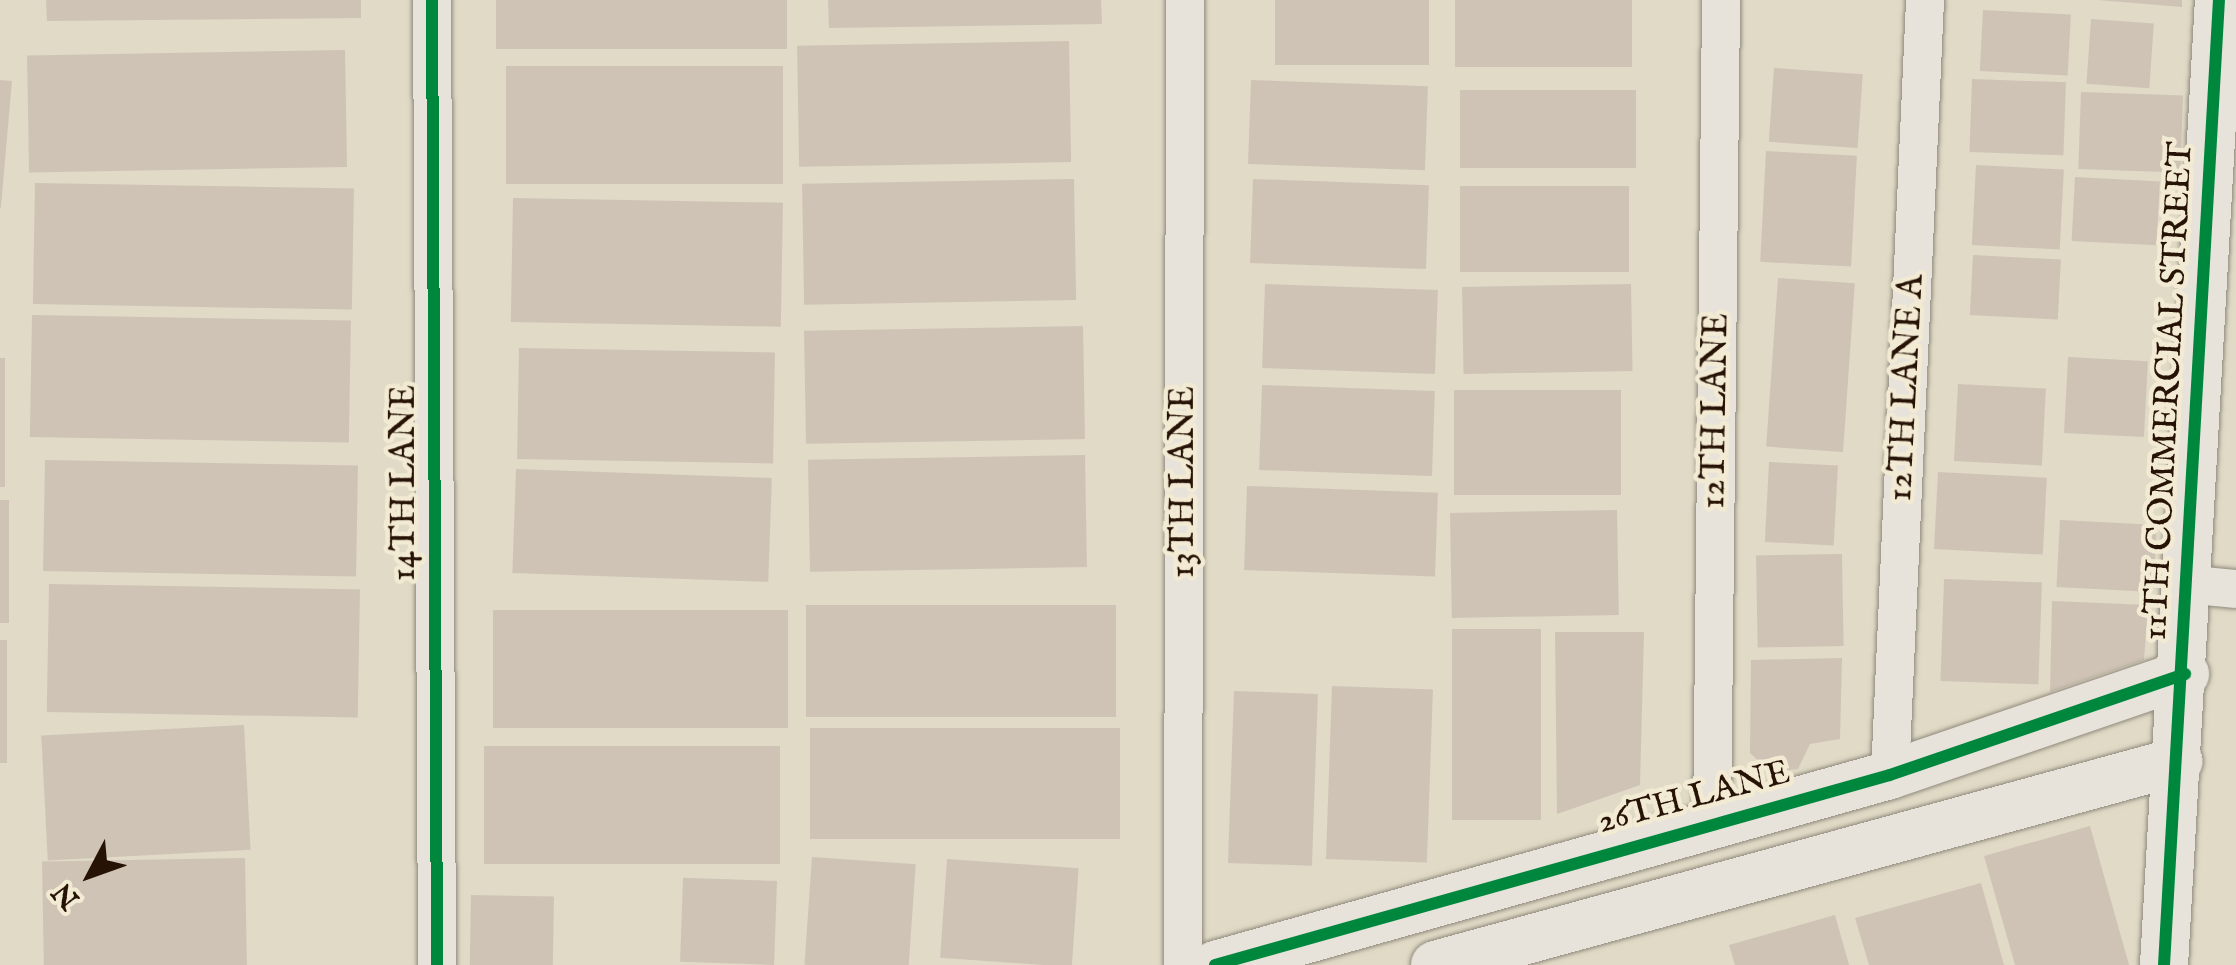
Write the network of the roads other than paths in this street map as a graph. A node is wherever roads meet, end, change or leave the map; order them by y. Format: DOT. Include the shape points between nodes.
graph roads {
  1 [pos="432,0"];
  2 [pos="1186,0"];
  3 [pos="1721,0"];
  4 [pos="1925,0"];
  5 [pos="2219,0"];
  6 [pos="2184,584"];
  7 [pos="2236,590"];
  8 [pos="2186,674"];
  9 [pos="2179,761"];
  10 [pos="1890,776"];
  11 [pos="1712,823"];
  12 [pos="438,965"];
  13 [pos="1183,965"];
  14 [pos="1215,965"];
  15 [pos="1434,965"];
  16 [pos="2164,965"];
  1 -- 12 [label="street, 14TH LANE"];
  2 -- 13 [label="street, 13TH LANE"];
  3 -- 11 [label="street, 12TH LANE"];
  4 -- 10 [label="street, 12TH LANE A"];
  5 -- 6 [label="street, 11TH COMMERCIAL STREET"];
  6 -- 7 [label="street"];
  6 -- 8 [label="street, 11TH COMMERCIAL STREET"];
  8 -- 9 [label="street, 11TH COMMERCIAL STREET"];
  8 -- 10 [label="street, 26TH LANE"];
  9 -- 15 [label="street"];
  9 -- 16 [label="street, 11TH COMMERCIAL STREET"];
  10 -- 11 [label="street, 26TH LANE"];
  11 -- 14 [label="street, 26TH LANE"];
}
